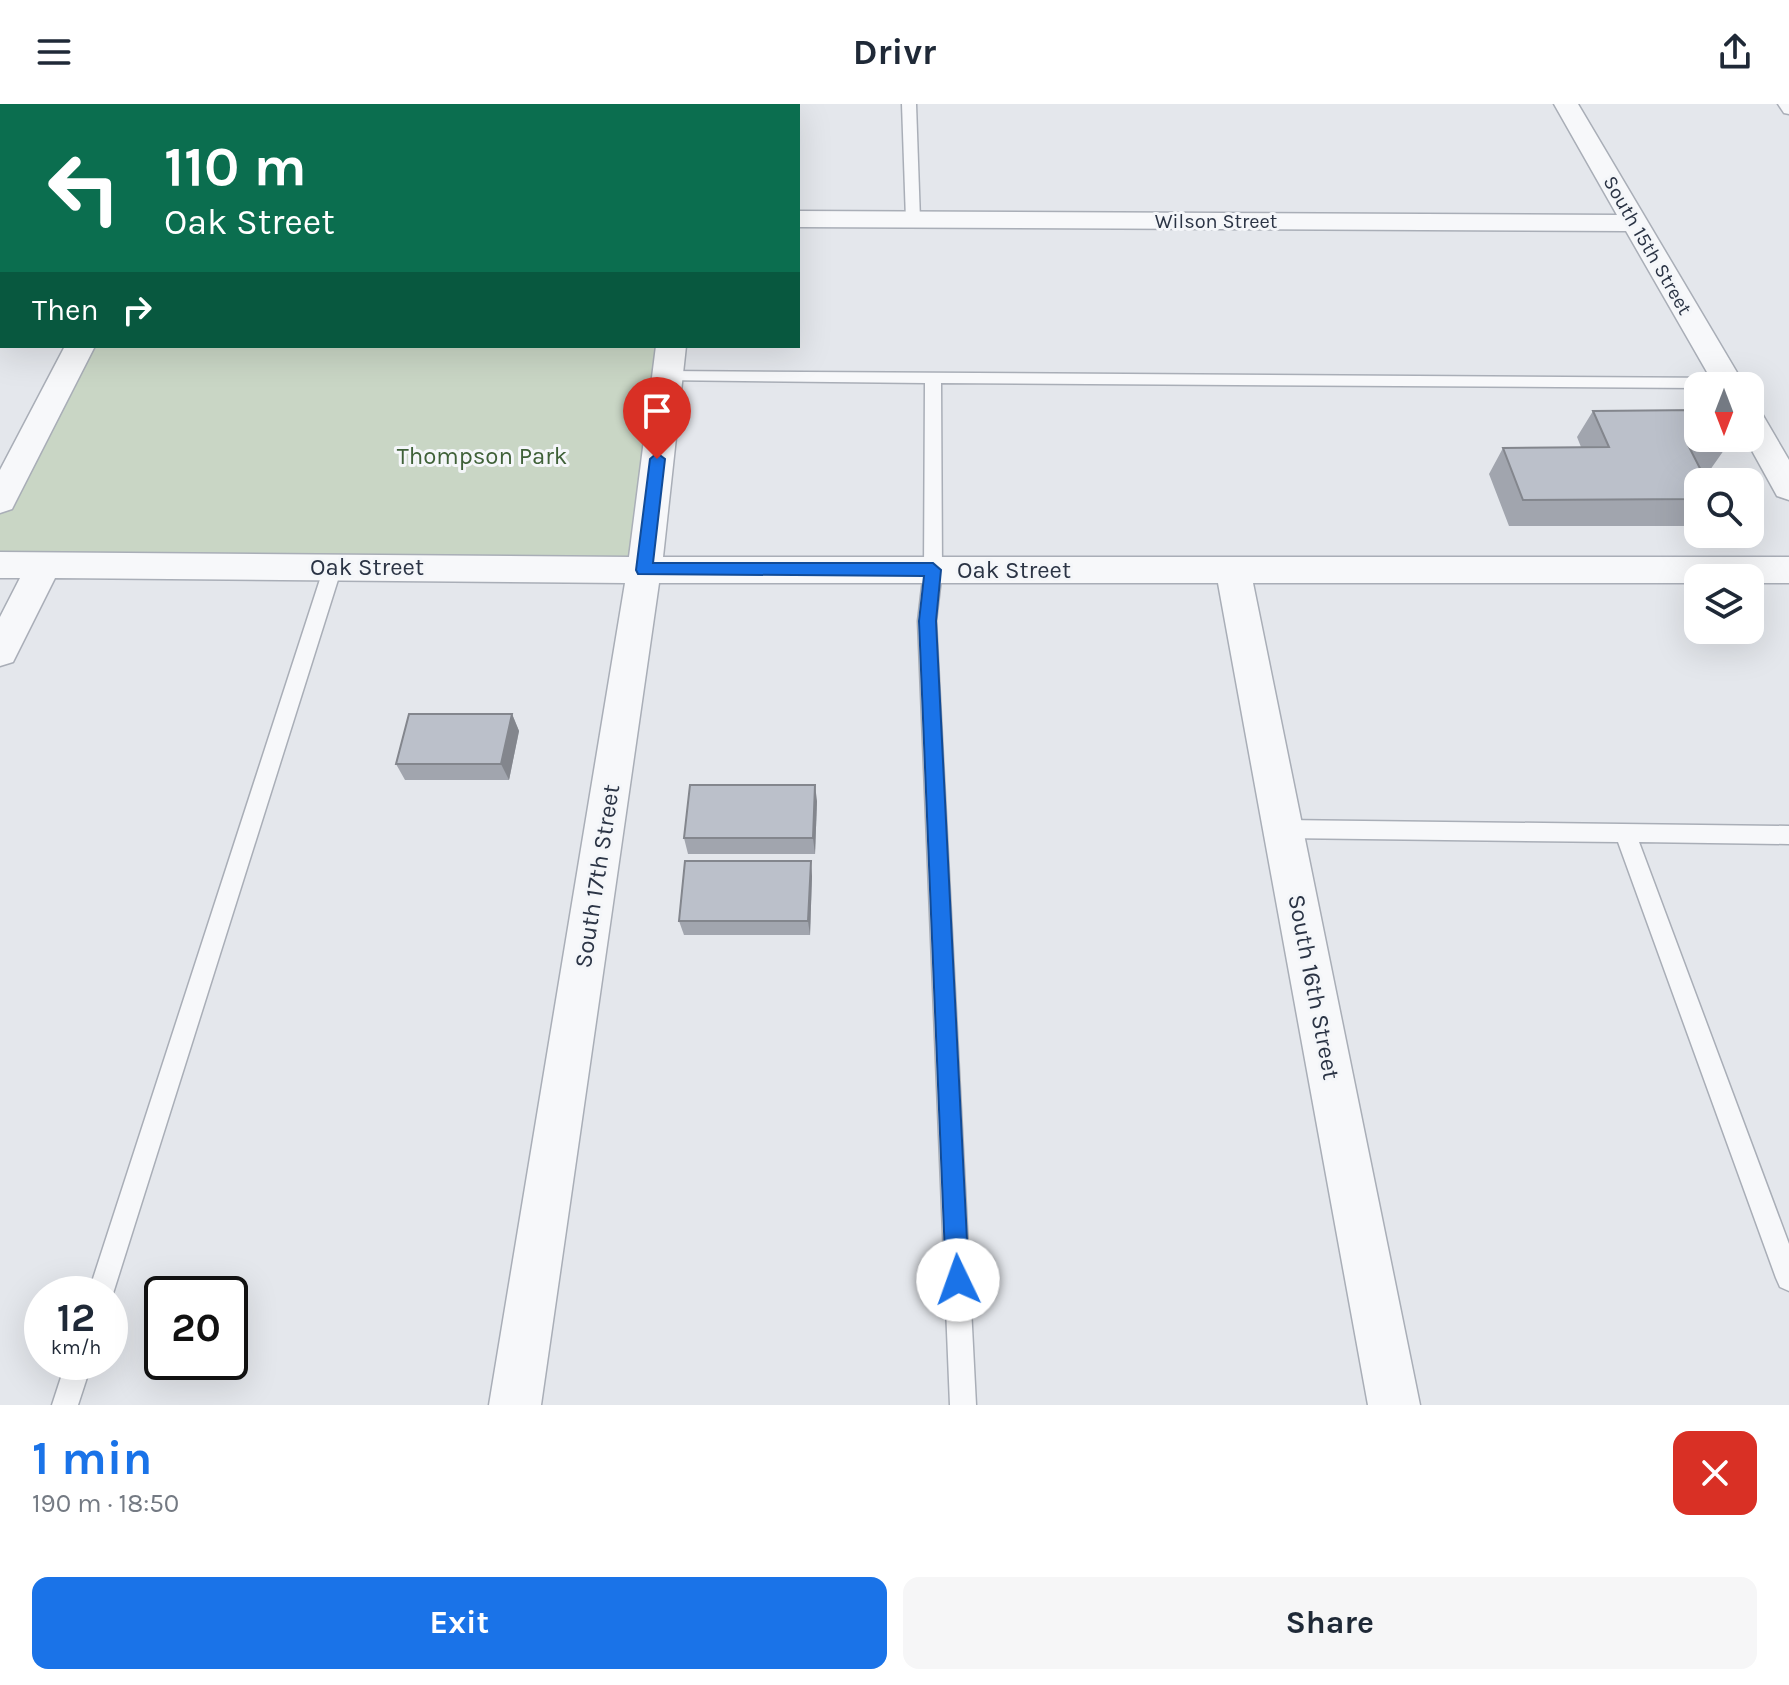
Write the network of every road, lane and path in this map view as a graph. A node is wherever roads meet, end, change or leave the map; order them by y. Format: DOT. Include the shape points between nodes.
graph roads {
  1 [pos="909,104"];
  2 [pos="1566,104"];
  3 [pos="1785,104"];
  4 [pos="1789,110"];
  5 [pos="800,219"];
  6 [pos="913,220"];
  7 [pos="1635,223"];
  8 [pos="79,348"];
  9 [pos="669,361"];
  10 [pos="1722,372"];
  11 [pos="933,376"];
  12 [pos="1684,384"];
  13 [pos="1764,444"];
  14 [pos="1789,488"];
  15 [pos="0,501"];
  16 [pos="0,565"];
  17 [pos="44,565"];
  18 [pos="333,567"];
  19 [pos="644,570"];
  20 [pos="933,570"];
  21 [pos="1233,570"];
  22 [pos="1789,570"];
  23 [pos="0,652"];
  24 [pos="1283,829"];
  25 [pos="1625,833"];
  26 [pos="1789,835"];
  27 [pos="107,1276"];
  28 [pos="1789,1278"];
  29 [pos="73,1380"];
  30 [pos="65,1405"];
  31 [pos="515,1405"];
  32 [pos="963,1405"];
  33 [pos="1394,1405"];
  1 -- 6 [label="lane"];
  2 -- 7 [label="street, South 15th Street"];
  3 -- 4 [label="lane"];
  5 -- 6 [label="street, Wilson Street"];
  6 -- 7 [label="street, Wilson Street"];
  7 -- 10 [label="street, South 15th Street"];
  8 -- 15 [label="street"];
  9 -- 11 [label="lane"];
  9 -- 19 [label="street, South 17th Street"];
  11 -- 12 [label="lane"];
  11 -- 20 [label="lane"];
  13 -- 14 [label="street"];
  16 -- 17 [label="street, Oak Street"];
  17 -- 18 [label="street, Oak Street"];
  17 -- 23 [label="street"];
  18 -- 19 [label="street, Oak Street"];
  18 -- 27 [label="lane"];
  19 -- 20 [label="street, Oak Street"];
  19 -- 31 [label="street, South 17th Street"];
  20 -- 21 [label="street, Oak Street"];
  20 -- 32 [label="lane" via="927,621"];
  21 -- 22 [label="street, Oak Street"];
  21 -- 24 [label="street, South 16th Street"];
  24 -- 25 [label="lane"];
  24 -- 33 [label="street, South 16th Street"];
  25 -- 26 [label="lane"];
  25 -- 28 [label="lane"];
  29 -- 30 [label="lane"];
}
